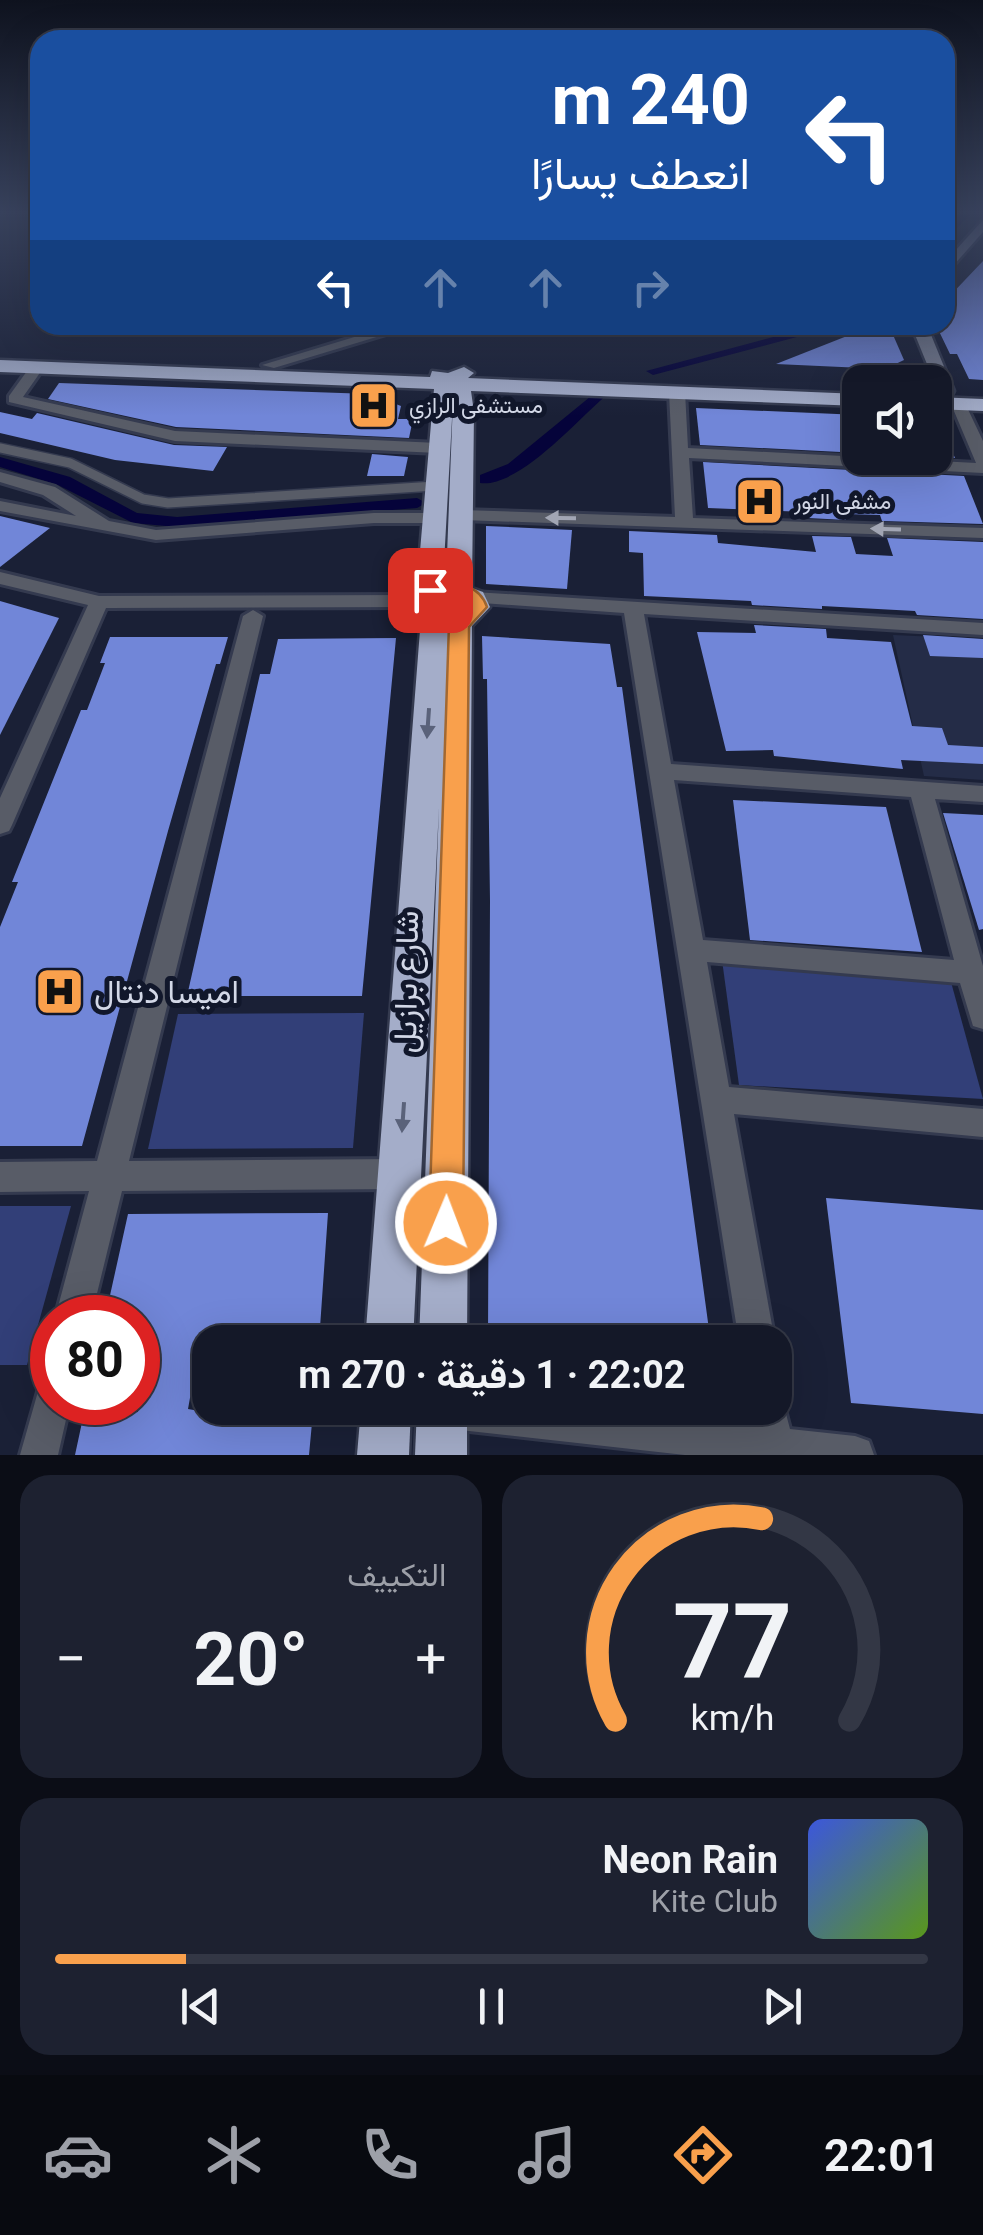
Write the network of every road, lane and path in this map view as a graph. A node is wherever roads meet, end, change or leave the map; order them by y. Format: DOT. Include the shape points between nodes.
graph roads {
  1 [pos="375,335"];
  2 [pos="922,335"];
  3 [pos="0,356"];
  4 [pos="269,365"];
  5 [pos="933,365"];
  6 [pos="0,366"];
  7 [pos="37,367"];
  8 [pos="422,370"];
  9 [pos="471,371"];
  10 [pos="359,380"];
  11 [pos="449,383"];
  12 [pos="543,386"];
  13 [pos="842,386"];
  14 [pos="677,392"];
  15 [pos="983,392"];
  16 [pos="952,396"];
  17 [pos="842,399"];
  18 [pos="952,399"];
  19 [pos="7,400"];
  20 [pos="983,405"];
  21 [pos="452,411"];
  22 [pos="952,411"];
  23 [pos="0,448"];
  24 [pos="438,448"];
  25 [pos="680,453"];
  26 [pos="983,464"];
  27 [pos="0,477"];
  28 [pos="436,486"];
  29 [pos="0,506"];
  30 [pos="462,515"];
  31 [pos="435,518"];
  32 [pos="684,521"];
  33 [pos="104,526"];
  34 [pos="983,533"];
  35 [pos="0,578"];
  36 [pos="444,607"];
  37 [pos="96,609"];
  38 [pos="634,615"];
  39 [pos="253,616"];
  40 [pos="983,629"];
  41 [pos="660,771"];
  42 [pos="922,790"];
  43 [pos="983,794"];
  44 [pos="0,826"];
  45 [pos="690,950"];
  46 [pos="971,974"];
  47 [pos="983,1017"];
  48 [pos="715,1099"];
  49 [pos="983,1122"];
  50 [pos="400,1174"];
  51 [pos="0,1177"];
  52 [pos="108,1178"];
  53 [pos="80,1295"];
  54 [pos="391,1325"];
  55 [pos="444,1325"];
  56 [pos="754,1325"];
  57 [pos="46,1425"];
  58 [pos="385,1425"];
  59 [pos="454,1425"];
  60 [pos="771,1425"];
  61 [pos="776,1451"];
  62 [pos="39,1455"];
  63 [pos="383,1455"];
  64 [pos="855,1455"];
  1 -- 4 [label="street"];
  2 -- 5 [label="main road"];
  3 -- 4 [label="highway"];
  4 -- 8 [label="highway"];
  6 -- 7 [label="highway"];
  7 -- 10 [label="highway"];
  7 -- 19 [label="street"];
  8 -- 9 [label="highway"];
  8 -- 11 [label="highway"];
  9 -- 11 [label="highway"];
  9 -- 13 [label="highway"];
  10 -- 11 [label="highway"];
  10 -- 21 [label="highway" via="416,393"];
  11 -- 12 [label="highway"];
  11 -- 21 [label="highway" via="462,392"];
  12 -- 14 [label="highway"];
  12 -- 21 [label="highway" via="498,391"];
  14 -- 17 [label="highway"];
  14 -- 25 [label="street"];
  15 -- 16 [label="highway"];
  18 -- 20 [label="highway"];
  19 -- 24 [label="street" via="175,436"];
  21 -- 24 [label="highway, شارع برازيل"];
  21 -- 30 [label="highway, شارع برازيل"];
  22 -- 26 [label="street"];
  23 -- 28 [label="lane" via="70,464 143,499 168,503"];
  24 -- 28 [label="highway, شارع برازيل"];
  25 -- 26 [label="street"];
  25 -- 32 [label="street"];
  27 -- 33 [label="street" via="49,492"];
  28 -- 31 [label="highway, شارع برازيل"];
  29 -- 33 [label="street"];
  32 -- 30 [label="street, one-way"];
  30 -- 36 [label="highway, شارع برازيل"];
  31 -- 33 [label="street" via="156,534"];
  31 -- 36 [label="highway, شارع برازيل"];
  34 -- 32 [label="street, one-way"];
  35 -- 37 [label="street"];
  36 -- 37 [label="street"];
  36 -- 38 [label="street"];
  36 -- 39 [label="street"];
  36 -- 50 [label="highway, شارع برازيل, one-way"];
  36 -- 55 [label="highway, شارع برازيل"];
  37 -- 39 [label="street"];
  37 -- 44 [label="street"];
  38 -- 40 [label="street"];
  38 -- 41 [label="street"];
  39 -- 52 [label="street"];
  41 -- 42 [label="street"];
  41 -- 45 [label="street"];
  42 -- 43 [label="street"];
  42 -- 46 [label="street"];
  45 -- 46 [label="street"];
  45 -- 48 [label="street"];
  46 -- 47 [label="street"];
  48 -- 49 [label="street"];
  48 -- 56 [label="street"];
  50 -- 52 [label="street"];
  50 -- 54 [label="highway, شارع برازيل"];
  51 -- 52 [label="street"];
  52 -- 53 [label="street"];
  57 -- 62 [label="street"];
  58 -- 63 [label="highway"];
  59 -- 61 [label="street"];
  60 -- 61 [label="street"];
  61 -- 64 [label="street"];
}
